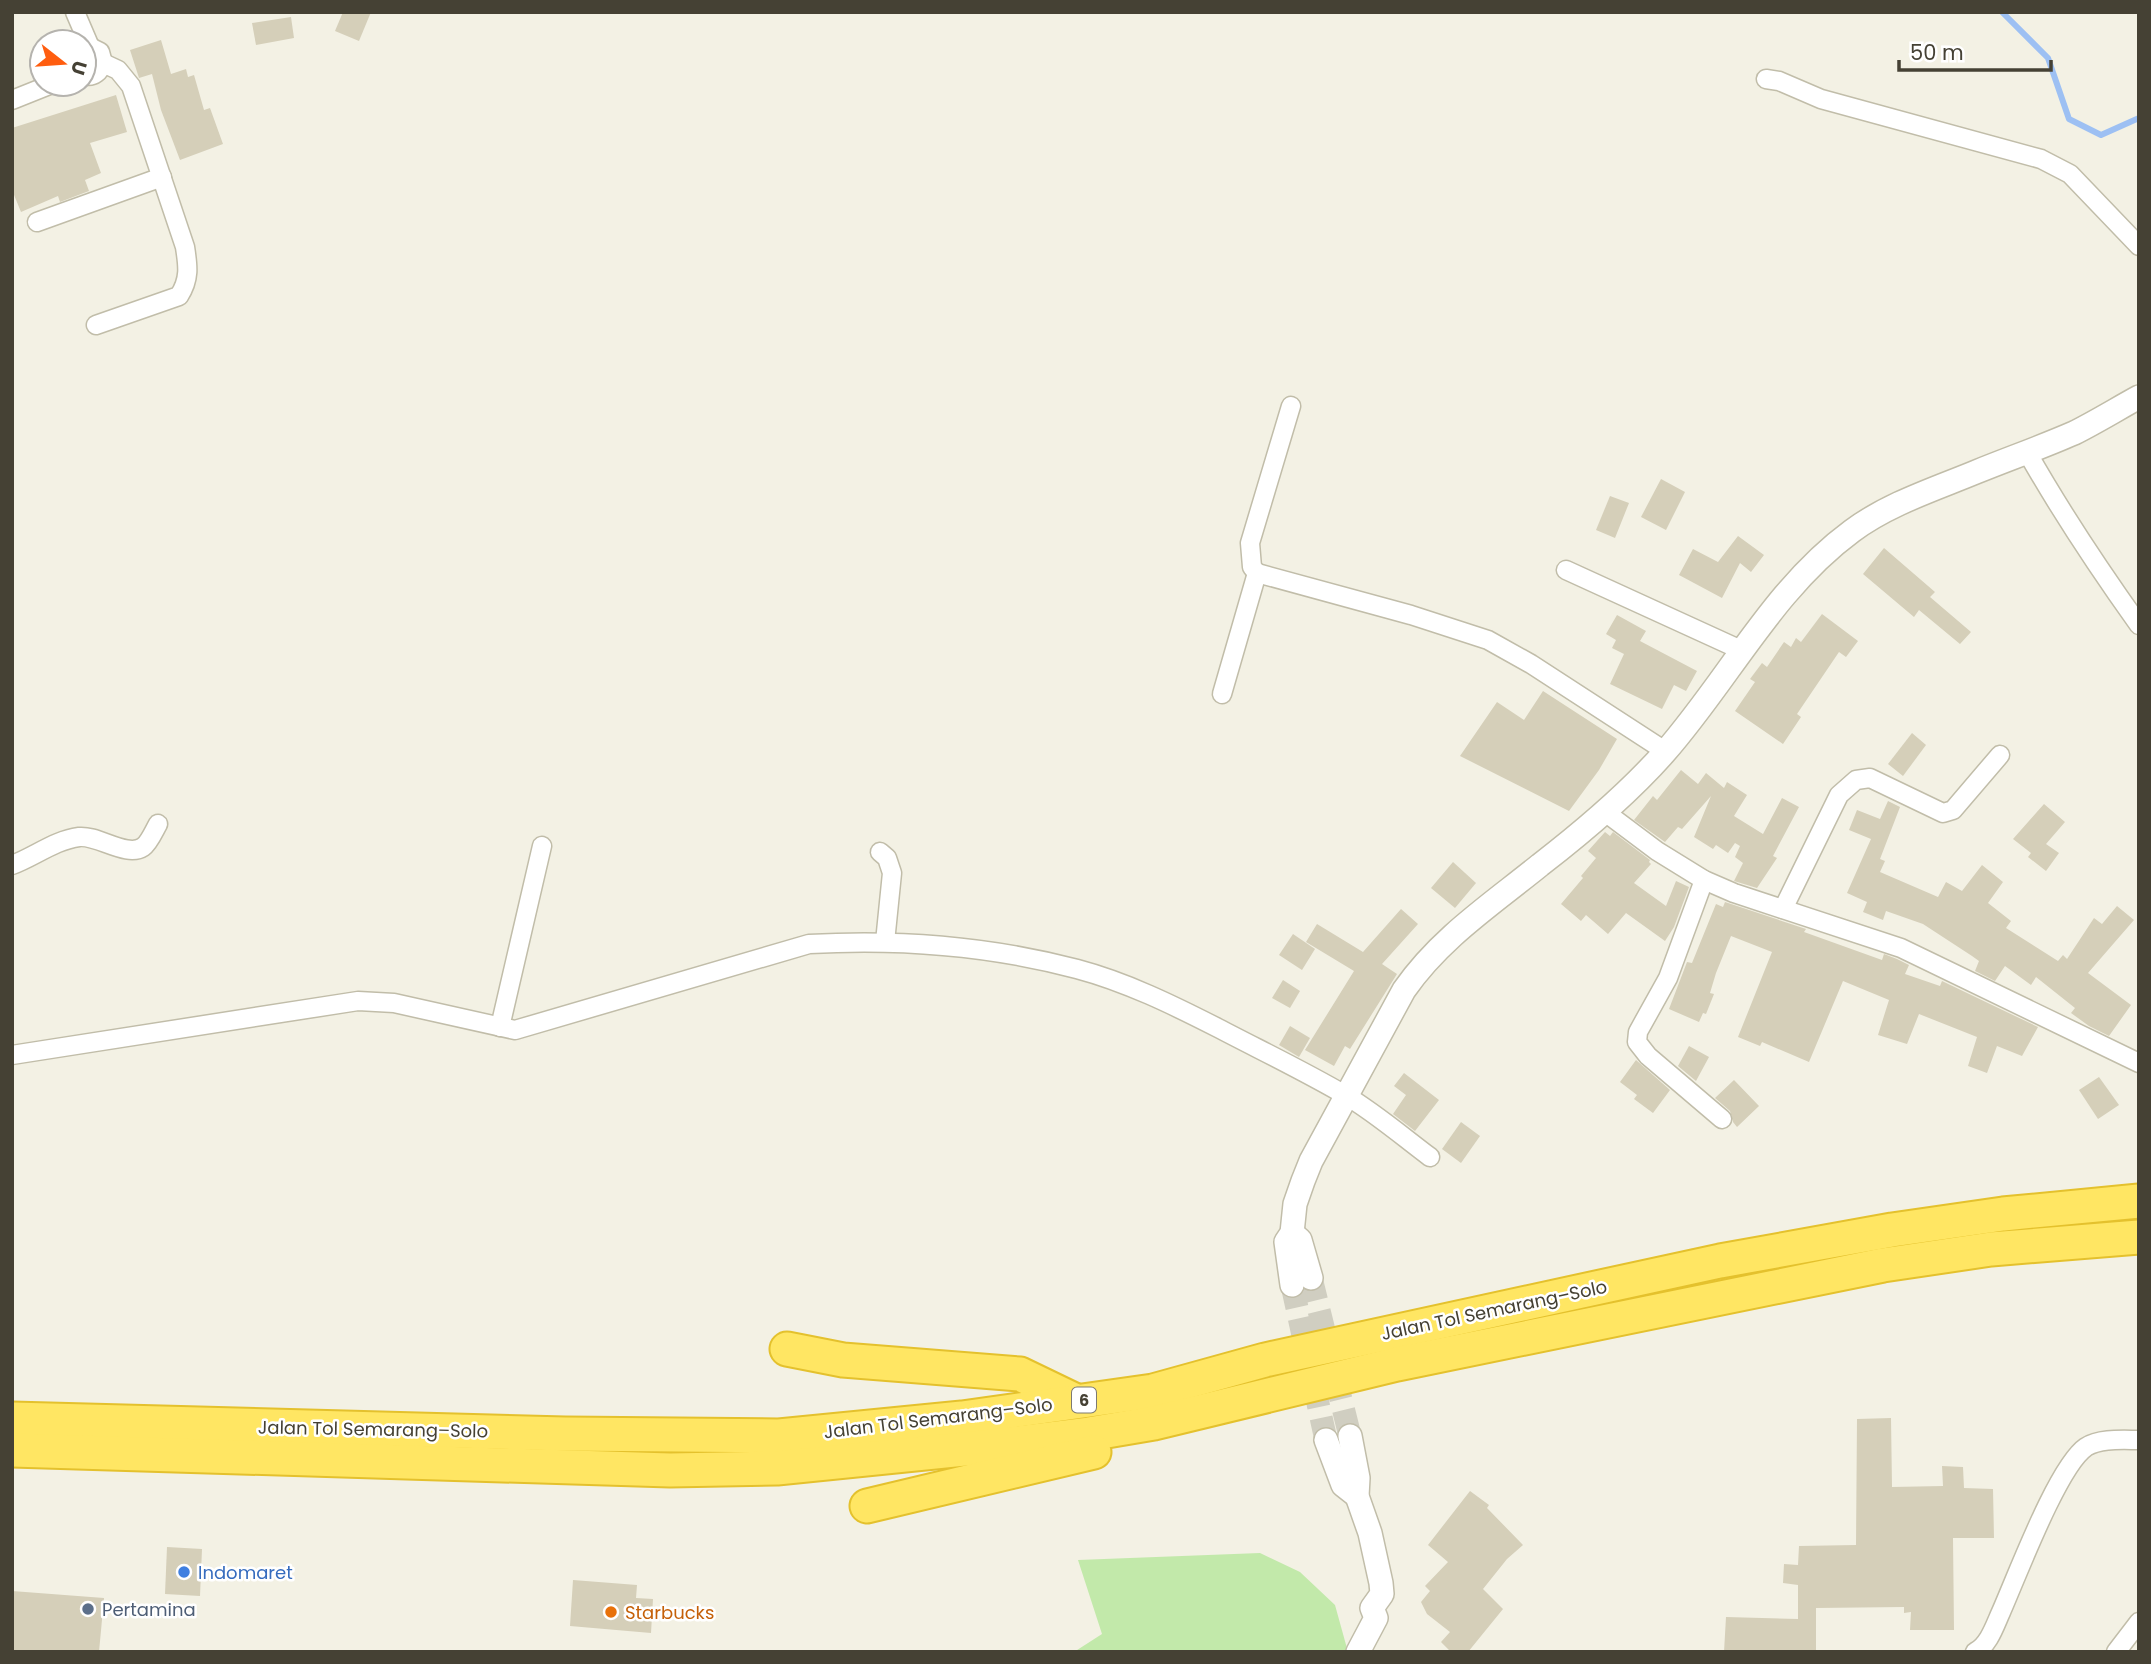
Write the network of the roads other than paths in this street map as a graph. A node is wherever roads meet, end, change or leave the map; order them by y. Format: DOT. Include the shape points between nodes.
graph roads {
  1 [pos="98,51"];
  2 [pos="103,63"];
  3 [pos="98,72"];
  4 [pos="1766,79"];
  5 [pos="162,177"];
  6 [pos="37,222"];
  7 [pos="2139,246"];
  8 [pos="96,325"];
  9 [pos="2139,397"];
  10 [pos="1291,406"];
  11 [pos="2026,452"];
  12 [pos="1566,570"];
  13 [pos="1257,573"];
  14 [pos="2139,625"];
  15 [pos="1741,650"];
  16 [pos="1222,694"];
  17 [pos="1665,751"];
  18 [pos="2000,755"];
  19 [pos="1605,812"];
  20 [pos="158,824"];
  21 [pos="542,846"];
  22 [pos="880,852"];
  23 [pos="12,865"];
  24 [pos="1704,880"];
  25 [pos="1783,909"];
  26 [pos="885,942"];
  27 [pos="500,1027"];
  28 [pos="12,1055"];
  29 [pos="2139,1063"];
  30 [pos="1347,1096"];
  31 [pos="1722,1119"];
  32 [pos="1430,1157"];
  33 [pos="2139,1201"];
  34 [pos="2139,1237"];
  35 [pos="1302,1282"];
  36 [pos="787,1349"];
  37 [pos="1076,1401"];
  38 [pos="1238,1403"];
  39 [pos="12,1419"];
  40 [pos="1350,1436"];
  41 [pos="1326,1440"];
  42 [pos="2139,1440"];
  43 [pos="12,1450"];
  44 [pos="1357,1496"];
  45 [pos="867,1506"];
  46 [pos="2139,1622"];
  47 [pos="1358,1652"];
  48 [pos="1975,1652"];
  49 [pos="2116,1652"];
  1 -- 2 [label="street"];
  2 -- 3 [label="street"];
  2 -- 5 [label="street" via="118,70 131,86"];
  4 -- 7 [label="street" via="1821,99 2041,159 2070,174"];
  5 -- 6 [label="street"];
  5 -- 8 [label="street" via="185,247 189,270 185,287 172,299"];
  9 -- 11 [label="street"];
  10 -- 13 [label="street" via="1250,543 1252,567"];
  11 -- 14 [label="street"];
  11 -- 15 [label="street" via="1892,508 1853,530 1800,577"];
  12 -- 15 [label="street"];
  13 -- 16 [label="street"];
  13 -- 17 [label="street" via="1488,640"];
  15 -- 17 [label="street"];
  17 -- 19 [label="street"];
  18 -- 25 [label="street" via="1953,810 1943,813 1870,778 1856,780 1839,794"];
  19 -- 24 [label="street"];
  19 -- 30 [label="street" via="1480,912 1419,969"];
  20 -- 23 [label="street" via="144,846 136,849 81,837"];
  21 -- 27 [label="street"];
  22 -- 26 [label="street" via="892,873"];
  24 -- 25 [label="street"];
  24 -- 31 [label="street" via="1668,978 1637,1039 1648,1056"];
  25 -- 29 [label="street" via="1912,953"];
  26 -- 27 [label="street" via="809,944 515,1030"];
  26 -- 30 [label="street" via="925,943 1023,958 1123,984"];
  27 -- 28 [label="street" via="405,1005 358,1001"];
  30 -- 32 [label="street"];
  30 -- 35 [label="street" via="1295,1205 1292,1233 1300,1240"];
  33 -- 37 [label="highway, Jalan Tol Semarang–Solo / 6" via="1948,1222 1720,1261 1265,1360 1153,1391"];
  34 -- 38 [label="highway, Jalan Tol Semarang–Solo / 6" via="1991,1249 1883,1265 1397,1364"];
  36 -- 37 [label="highway" via="843,1360 1020,1374"];
  37 -- 39 [label="highway, Jalan Tol Semarang–Solo / 6" via="962,1418 779,1436"];
  38 -- 43 [label="highway, Jalan Tol Semarang–Solo / 6" via="1089,1434 777,1468 670,1470"];
  38 -- 45 [label="highway" via="1164,1434"];
  40 -- 44 [label="street" via="1359,1478"];
  41 -- 44 [label="street" via="1343,1485"];
  42 -- 48 [label="street" via="2089,1445 2075,1456 1994,1627"];
  44 -- 47 [label="street" via="1382,1594 1372,1608 1376,1618"];
  46 -- 49 [label="street"];
}
